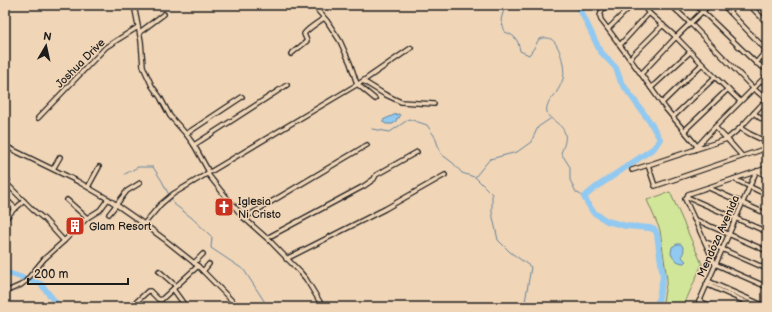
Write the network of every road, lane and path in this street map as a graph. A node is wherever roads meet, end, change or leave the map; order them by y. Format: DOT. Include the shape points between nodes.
graph roads {
  1 [pos="134,5"];
  2 [pos="607,5"];
  3 [pos="632,5"];
  4 [pos="642,5"];
  5 [pos="671,5"];
  6 [pos="696,5"];
  7 [pos="709,5"];
  8 [pos="722,5"];
  9 [pos="749,5"];
  10 [pos="314,6"];
  11 [pos="703,12"];
  12 [pos="649,13"];
  13 [pos="164,14"];
  14 [pos="324,18"];
  15 [pos="767,23"];
  16 [pos="691,24"];
  17 [pos="663,25"];
  18 [pos="138,27"];
  19 [pos="608,29"];
  20 [pos="140,32"];
  21 [pos="676,37"];
  22 [pos="620,45"];
  23 [pos="411,48"];
  24 [pos="767,50"];
  25 [pos="690,52"];
  26 [pos="291,54"];
  27 [pos="630,58"];
  28 [pos="756,63"];
  29 [pos="702,64"];
  30 [pos="767,70"];
  31 [pos="641,74"];
  32 [pos="767,75"];
  33 [pos="715,77"];
  34 [pos="363,81"];
  35 [pos="357,84"];
  36 [pos="287,85"];
  37 [pos="651,88"];
  38 [pos="753,88"];
  39 [pos="728,89"];
  40 [pos="242,97"];
  41 [pos="376,99"];
  42 [pos="767,100"];
  43 [pos="740,101"];
  44 [pos="662,103"];
  45 [pos="434,104"];
  46 [pos="754,113"];
  47 [pos="673,117"];
  48 [pos="38,118"];
  49 [pos="767,121"];
  50 [pos="714,127"];
  51 [pos="740,128"];
  52 [pos="684,131"];
  53 [pos="186,134"];
  54 [pos="727,139"];
  55 [pos="767,142"];
  56 [pos="194,145"];
  57 [pos="367,145"];
  58 [pos="5,146"];
  59 [pos="697,146"];
  60 [pos="767,148"];
  61 [pos="693,150"];
  62 [pos="417,152"];
  63 [pos="742,156"];
  64 [pos="60,157"];
  65 [pos="648,166"];
  66 [pos="99,168"];
  67 [pos="767,168"];
  68 [pos="54,169"];
  69 [pos="632,170"];
  70 [pos="756,171"];
  71 [pos="208,173"];
  72 [pos="446,175"];
  73 [pos="767,176"];
  74 [pos="5,177"];
  75 [pos="734,179"];
  76 [pos="5,183"];
  77 [pos="140,183"];
  78 [pos="88,187"];
  79 [pos="749,187"];
  80 [pos="709,188"];
  81 [pos="767,195"];
  82 [pos="687,197"];
  83 [pos="108,199"];
  84 [pos="67,200"];
  85 [pos="24,201"];
  86 [pos="10,203"];
  87 [pos="742,203"];
  88 [pos="116,206"];
  89 [pos="15,208"];
  90 [pos="109,214"];
  91 [pos="767,214"];
  92 [pos="88,218"];
  93 [pos="244,218"];
  94 [pos="735,218"];
  95 [pos="5,219"];
  96 [pos="694,219"];
  97 [pos="144,224"];
  98 [pos="767,232"];
  99 [pos="728,234"];
  100 [pos="267,238"];
  101 [pos="64,241"];
  102 [pos="706,242"];
  103 [pos="722,249"];
  104 [pos="767,251"];
  105 [pos="203,254"];
  106 [pos="286,259"];
  107 [pos="194,263"];
  108 [pos="209,264"];
  109 [pos="715,264"];
  110 [pos="198,266"];
  111 [pos="767,269"];
  112 [pos="159,271"];
  113 [pos="203,271"];
  114 [pos="707,283"];
  115 [pos="5,286"];
  116 [pos="767,287"];
  117 [pos="174,288"];
  118 [pos="7,291"];
  119 [pos="699,301"];
  120 [pos="131,307"];
  121 [pos="186,307"];
  122 [pos="238,307"];
  123 [pos="323,307"];
  124 [pos="696,307"];
  125 [pos="714,307"];
  126 [pos="757,307"];
  127 [pos="767,307"];
  1 -- 18 [label="street"];
  2 -- 19 [label="street" via="600,16"];
  3 -- 19 [label="street"];
  4 -- 12 [label="street"];
  5 -- 16 [label="street"];
  6 -- 11 [label="street"];
  7 -- 11 [label="street"];
  8 -- 24 [label="street"];
  9 -- 15 [label="street"];
  10 -- 14 [label="street"];
  11 -- 16 [label="street"];
  11 -- 28 [label="street"];
  12 -- 17 [label="street"];
  12 -- 22 [label="street"];
  13 -- 20 [label="street"];
  14 -- 26 [label="street" via="305,32 307,41"];
  14 -- 35 [label="street" via="340,41"];
  16 -- 21 [label="street"];
  16 -- 38 [label="street"];
  17 -- 21 [label="street"];
  17 -- 27 [label="street"];
  18 -- 20 [label="street"];
  18 -- 48 [label="street, Joshua Drive" via="106,47"];
  19 -- 22 [label="street"];
  20 -- 53 [label="street" via="145,71 170,116"];
  21 -- 25 [label="street"];
  21 -- 31 [label="street"];
  22 -- 27 [label="street"];
  23 -- 34 [label="street"];
  24 -- 28 [label="street"];
  25 -- 29 [label="street"];
  25 -- 37 [label="street"];
  27 -- 31 [label="street"];
  28 -- 30 [label="street"];
  29 -- 33 [label="street"];
  29 -- 44 [label="street"];
  31 -- 37 [label="street"];
  32 -- 38 [label="street"];
  33 -- 39 [label="street"];
  33 -- 47 [label="street"];
  34 -- 35 [label="street"];
  34 -- 45 [label="street" via="401,102"];
  35 -- 41 [label="street"];
  35 -- 71 [label="street"];
  36 -- 56 [label="street"];
  37 -- 44 [label="street"];
  38 -- 42 [label="street"];
  38 -- 43 [label="street"];
  39 -- 43 [label="street"];
  39 -- 52 [label="street"];
  40 -- 53 [label="street"];
  42 -- 46 [label="street"];
  43 -- 50 [label="street"];
  44 -- 47 [label="street"];
  46 -- 49 [label="street"];
  46 -- 51 [label="street"];
  47 -- 52 [label="street"];
  50 -- 54 [label="street"];
  50 -- 59 [label="street"];
  51 -- 54 [label="street"];
  51 -- 55 [label="street"];
  52 -- 59 [label="street"];
  53 -- 56 [label="street"];
  54 -- 61 [label="street"];
  54 -- 63 [label="street"];
  56 -- 71 [label="street"];
  57 -- 93 [label="street"];
  58 -- 68 [label="street"];
  59 -- 61 [label="street"];
  60 -- 63 [label="street"];
  61 -- 65 [label="street"];
  62 -- 100 [label="street" via="376,175 364,186"];
  63 -- 65 [label="street" via="655,186"];
  64 -- 68 [label="street"];
  65 -- 69 [label="street"];
  66 -- 78 [label="street"];
  67 -- 70 [label="street"];
  68 -- 78 [label="street"];
  70 -- 73 [label="street"];
  70 -- 75 [label="street"];
  70 -- 79 [label="street, Mendoza Avenida"];
  71 -- 93 [label="street"];
  71 -- 97 [label="street" via="173,194"];
  72 -- 106 [label="street" via="385,210"];
  74 -- 76 [label="street" via="8,180"];
  75 -- 79 [label="street"];
  75 -- 80 [label="street"];
  76 -- 85 [label="street"];
  77 -- 88 [label="street" via="127,191"];
  78 -- 83 [label="street"];
  79 -- 81 [label="street"];
  79 -- 87 [label="street, Mendoza Avenida"];
  80 -- 82 [label="street" via="688,194"];
  80 -- 87 [label="street"];
  82 -- 94 [label="street"];
  82 -- 96 [label="street" via="685,199"];
  83 -- 88 [label="street"];
  83 -- 92 [label="street" via="100,210"];
  84 -- 92 [label="street"];
  85 -- 89 [label="street"];
  85 -- 101 [label="street"];
  86 -- 89 [label="street"];
  87 -- 91 [label="street"];
  87 -- 94 [label="street, Mendoza Avenida"];
  88 -- 90 [label="street"];
  88 -- 97 [label="street"];
  89 -- 95 [label="street"];
  92 -- 101 [label="street"];
  93 -- 100 [label="street"];
  94 -- 98 [label="street"];
  94 -- 99 [label="street, Mendoza Avenida"];
  96 -- 99 [label="street"];
  96 -- 102 [label="street"];
  97 -- 107 [label="street"];
  99 -- 103 [label="street, Mendoza Avenida"];
  99 -- 104 [label="street"];
  100 -- 106 [label="street"];
  101 -- 118 [label="street" via="44,259 26,281"];
  102 -- 103 [label="street"];
  102 -- 109 [label="street"];
  103 -- 109 [label="street, Mendoza Avenida"];
  103 -- 111 [label="street"];
  105 -- 107 [label="street"];
  106 -- 123 [label="street" via="306,279"];
  107 -- 110 [label="street"];
  108 -- 113 [label="street"];
  109 -- 114 [label="street, Mendoza Avenida"];
  109 -- 116 [label="street"];
  110 -- 113 [label="street"];
  110 -- 117 [label="street"];
  112 -- 117 [label="street"];
  113 -- 122 [label="street"];
  114 -- 119 [label="street, Mendoza Avenida"];
  114 -- 126 [label="street"];
  114 -- 127 [label="street"];
  115 -- 118 [label="street"];
  117 -- 120 [label="street" via="160,300 148,291"];
  117 -- 121 [label="street"];
  119 -- 124 [label="street, Mendoza Avenida"];
  119 -- 125 [label="street"];
}
